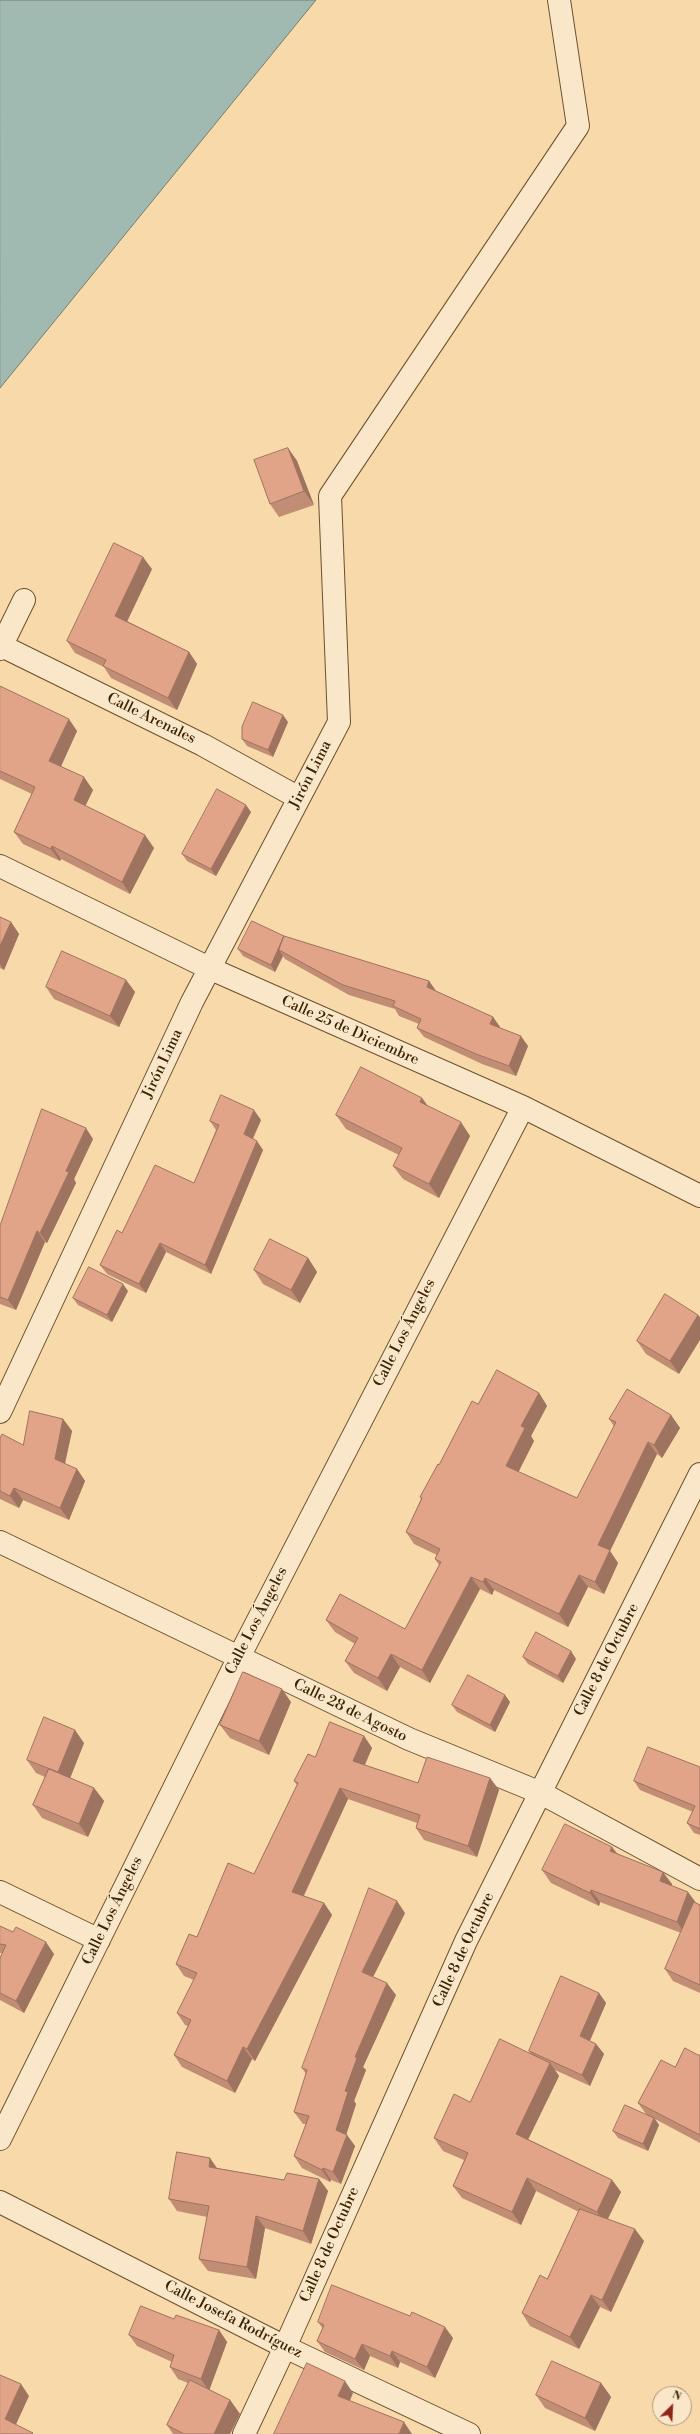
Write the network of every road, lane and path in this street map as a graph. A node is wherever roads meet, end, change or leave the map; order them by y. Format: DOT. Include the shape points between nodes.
graph roads {
  1 [pos="558,0"];
  2 [pos="24,600"];
  3 [pos="1,647"];
  4 [pos="300,798"];
  5 [pos="0,866"];
  6 [pos="210,969"];
  7 [pos="523,1107"];
  8 [pos="700,1196"];
  9 [pos="0,1412"];
  10 [pos="700,1474"];
  11 [pos="0,1542"];
  12 [pos="239,1657"];
  13 [pos="541,1793"];
  14 [pos="700,1879"];
  15 [pos="0,1892"];
  16 [pos="99,1940"];
  17 [pos="0,2139"];
  18 [pos="0,2202"];
  19 [pos="285,2347"];
  20 [pos="244,2434"];
  21 [pos="469,2434"];
  1 -- 4 [label="street, Jirón Lima" via="578,126 330,496 339,722"];
  2 -- 3 [label="street"];
  3 -- 4 [label="street, Calle Arenales" via="203,745"];
  4 -- 6 [label="street, Jirón Lima"];
  5 -- 6 [label="street, Calle 25 de Diciembre"];
  6 -- 7 [label="street, Calle 25 de Diciembre"];
  6 -- 9 [label="street, Jirón Lima" via="192,1002"];
  7 -- 8 [label="street, Calle 25 de Diciembre"];
  7 -- 12 [label="street, Calle Los Ángeles"];
  10 -- 13 [label="street, Calle 8 de Octubre"];
  11 -- 12 [label="street, Calle 28 de Agosto"];
  12 -- 13 [label="street, Calle 28 de Agosto" via="409,1739"];
  12 -- 16 [label="street, Calle Los Ángeles"];
  13 -- 14 [label="street, Calle 28 de Agosto"];
  13 -- 19 [label="street, Calle 8 de Octubre" via="466,1941"];
  15 -- 16 [label="street"];
  16 -- 17 [label="street, Calle Los Ángeles"];
  18 -- 19 [label="street, Calle Josefa Rodríguez"];
  19 -- 20 [label="street, Calle 8 de Octubre"];
  19 -- 21 [label="street, Calle Josefa Rodríguez"];
}
